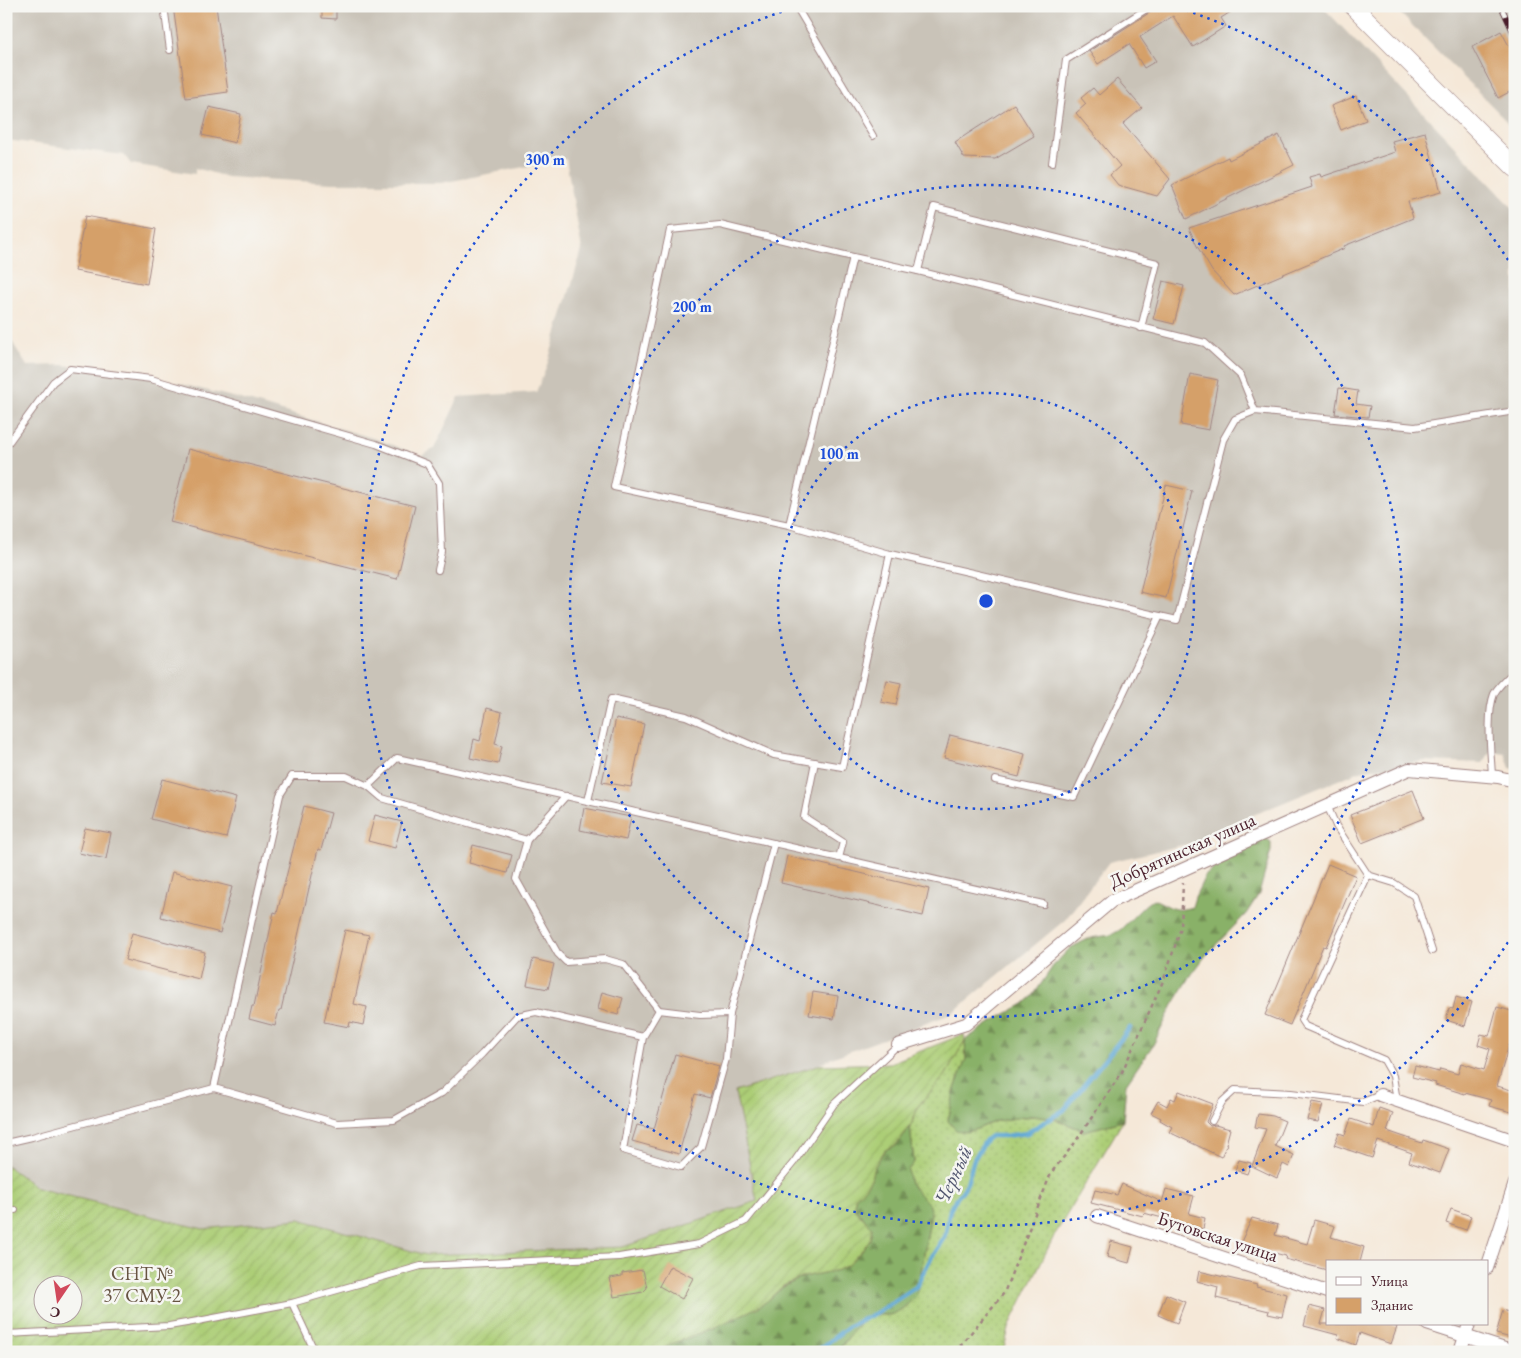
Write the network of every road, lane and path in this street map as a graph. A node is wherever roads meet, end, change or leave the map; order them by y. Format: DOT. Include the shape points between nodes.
graph roads {
  1 [pos="164,6"];
  2 [pos="796,6"];
  3 [pos="1151,6"];
  4 [pos="1353,6"];
  5 [pos="170,50"];
  6 [pos="873,136"];
  7 [pos="1052,163"];
  8 [pos="1515,168"];
  9 [pos="853,257"];
  10 [pos="918,272"];
  11 [pos="1141,328"];
  12 [pos="1254,411"];
  13 [pos="1515,411"];
  14 [pos="6,446"];
  15 [pos="789,525"];
  16 [pos="890,554"];
  17 [pos="438,570"];
  18 [pos="1160,616"];
  19 [pos="1515,671"];
  20 [pos="815,762"];
  21 [pos="1492,776"];
  22 [pos="995,780"];
  23 [pos="1515,781"];
  24 [pos="368,786"];
  25 [pos="566,796"];
  26 [pos="588,801"];
  27 [pos="1326,805"];
  28 [pos="527,840"];
  29 [pos="774,843"];
  30 [pos="839,858"];
  31 [pos="1184,869"];
  32 [pos="1368,875"];
  33 [pos="1043,904"];
  34 [pos="1432,950"];
  35 [pos="659,1010"];
  36 [pos="730,1014"];
  37 [pos="643,1037"];
  38 [pos="898,1045"];
  39 [pos="214,1088"];
  40 [pos="1380,1095"];
  41 [pos="1397,1101"];
  42 [pos="1212,1121"];
  43 [pos="1515,1141"];
  44 [pos="6,1143"];
  45 [pos="1515,1183"];
  46 [pos="6,1210"];
  47 [pos="14,1210"];
  48 [pos="1096,1216"];
  49 [pos="1488,1265"];
  50 [pos="1326,1292"];
  51 [pos="292,1303"];
  52 [pos="1440,1326"];
  53 [pos="1467,1330"];
  54 [pos="6,1334"];
  55 [pos="960,1346"];
  56 [pos="315,1352"];
  57 [pos="955,1352"];
  58 [pos="973,1352"];
  59 [pos="1460,1352"];
  60 [pos="1514,1352"];
  1 -- 5 [label="lane"];
  2 -- 6 [label="lane"];
  3 -- 7 [label="lane" via="1066,60"];
  4 -- 8 [label="main road"];
  9 -- 10 [label="lane"];
  9 -- 15 [label="lane"];
  9 -- 15 [label="lane" via="720,225 670,230 614,487"];
  10 -- 11 [label="lane"];
  10 -- 11 [label="lane" via="934,207 1157,263"];
  11 -- 12 [label="lane" via="1205,343 1241,376"];
  12 -- 13 [label="lane" via="1415,428"];
  12 -- 18 [label="lane" via="1235,419 1223,440 1177,620"];
  14 -- 17 [label="lane" via="53,382 70,369 151,379 376,444 427,464 439,483 442,552"];
  15 -- 16 [label="lane"];
  16 -- 18 [label="lane"];
  16 -- 20 [label="lane" via="842,767"];
  18 -- 22 [label="lane" via="1074,797"];
  19 -- 21 [label="lane" via="1495,694 1490,717"];
  20 -- 26 [label="lane" via="774,755 686,716 610,699"];
  20 -- 30 [label="lane" via="804,817 843,842"];
  21 -- 23 [label="street, Добрятинская улица"];
  21 -- 27 [label="street, Добрятинская улица" via="1408,769"];
  24 -- 25 [label="lane" via="397,758"];
  24 -- 28 [label="lane" via="382,798"];
  24 -- 39 [label="lane" via="346,776 292,776 280,795"];
  25 -- 26 [label="lane"];
  25 -- 28 [label="lane"];
  26 -- 29 [label="lane"];
  27 -- 31 [label="street, Добрятинская улица"];
  27 -- 32 [label="lane"];
  28 -- 35 [label="lane" via="516,880 558,954 566,962 605,959 623,964"];
  29 -- 30 [label="lane"];
  29 -- 36 [label="lane"];
  30 -- 33 [label="lane"];
  31 -- 38 [label="street, Добрятинская улица" via="1112,901 966,1024"];
  31 -- 55 [label="path" via="1181,928 1164,978 1122,1072 1051,1173 1004,1293"];
  32 -- 34 [label="lane" via="1394,883 1414,896"];
  32 -- 41 [label="lane" via="1301,1020 1305,1026 1384,1060 1393,1076"];
  35 -- 36 [label="lane" via="700,1015"];
  35 -- 37 [label="lane"];
  36 -- 37 [label="lane" via="726,1059 700,1146 681,1167 622,1150"];
  37 -- 39 [label="lane" via="536,1012 516,1016 442,1093 394,1120 337,1123"];
  38 -- 51 [label="lane" via="834,1104 794,1162 746,1221 699,1244 619,1257 421,1266"];
  39 -- 44 [label="lane"];
  40 -- 41 [label="street"];
  40 -- 42 [label="lane" via="1363,1102 1235,1090 1222,1102"];
  41 -- 43 [label="street"];
  45 -- 49 [label="street"];
  46 -- 47 [label="lane"];
  48 -- 50 [label="street, Бутовская улица"];
  51 -- 54 [label="lane" via="169,1326"];
  51 -- 56 [label="lane"];
  52 -- 53 [label="street"];
  53 -- 59 [label="street"];
  53 -- 60 [label="street"];
  55 -- 57 [label="path"];
  55 -- 58 [label="path"];
}
